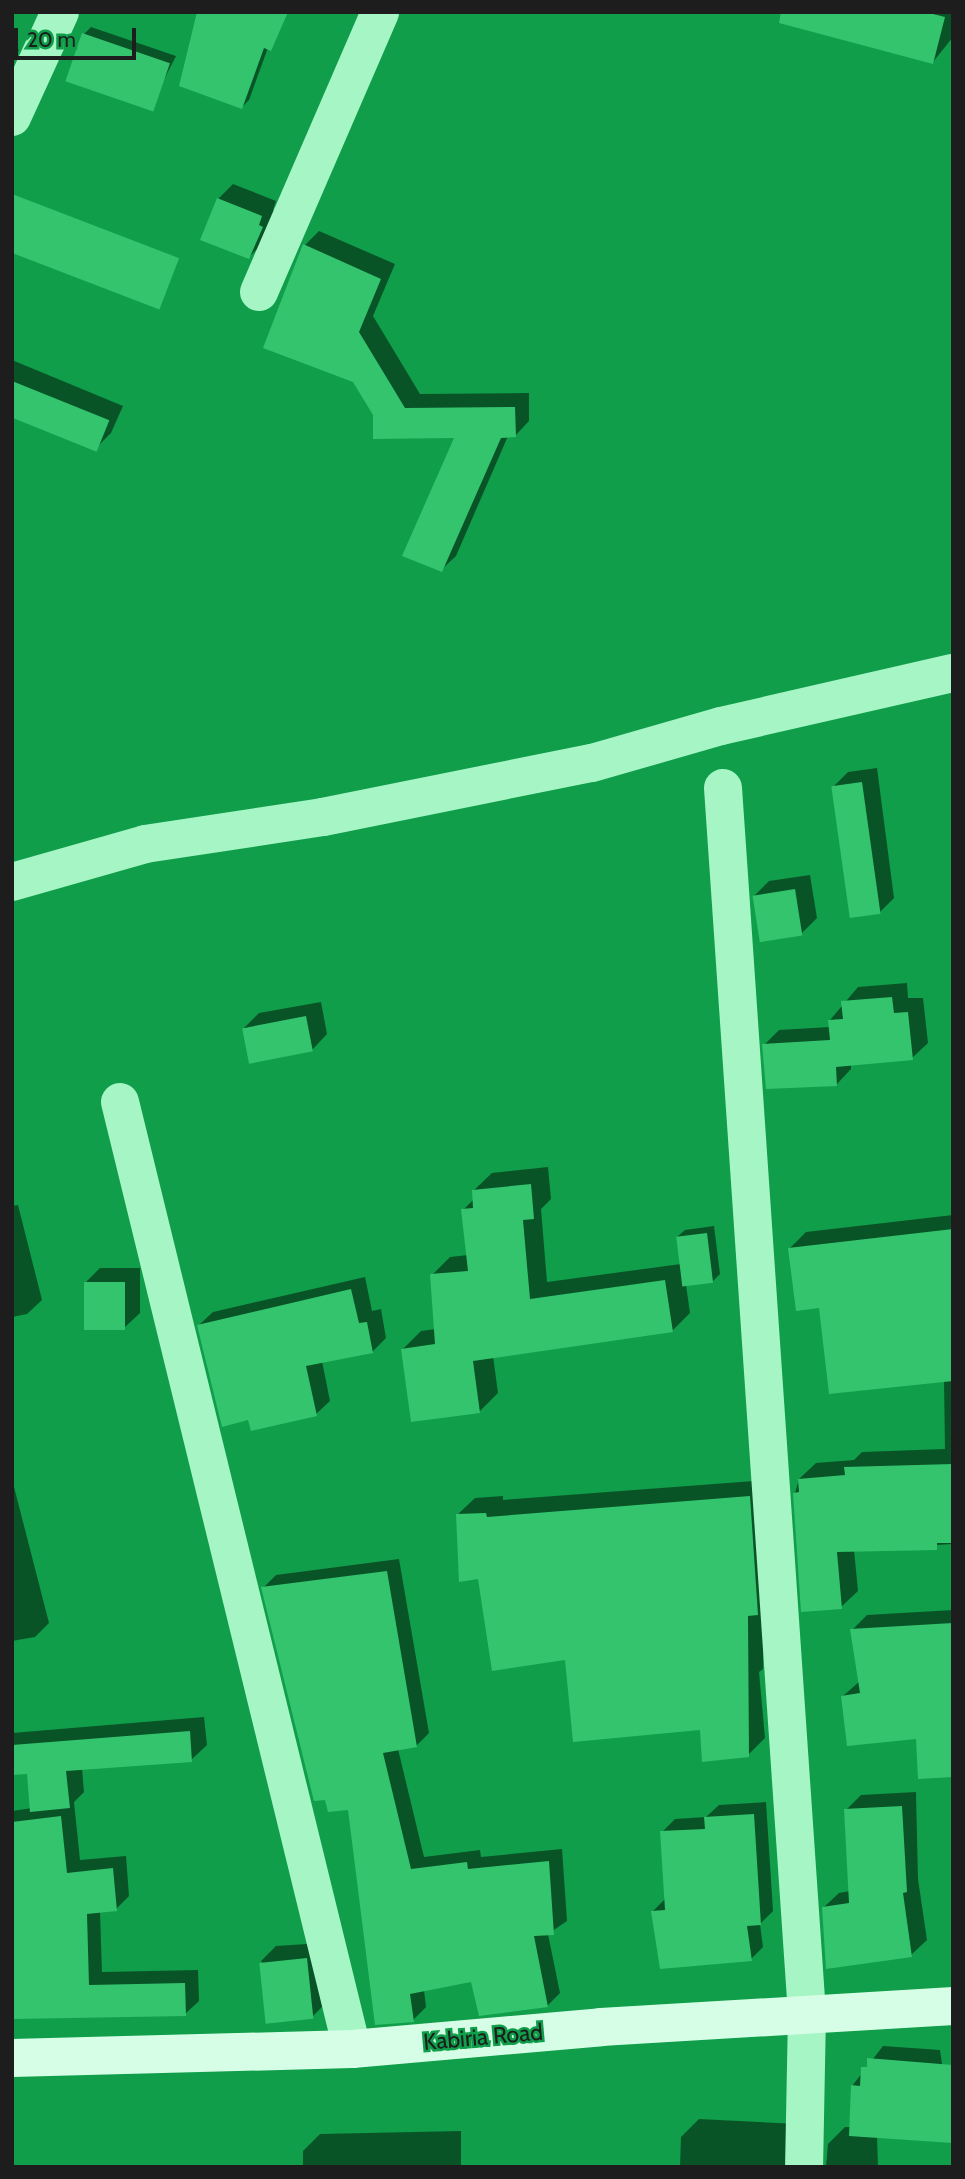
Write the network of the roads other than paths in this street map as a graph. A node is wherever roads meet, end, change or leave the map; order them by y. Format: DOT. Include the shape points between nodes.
graph roads {
  1 [pos="60,12"];
  2 [pos="380,12"];
  3 [pos="12,117"];
  4 [pos="260,292"];
  5 [pos="953,673"];
  6 [pos="723,788"];
  7 [pos="12,882"];
  8 [pos="120,1102"];
  9 [pos="953,2006"];
  10 [pos="807,2014"];
  11 [pos="352,2049"];
  12 [pos="12,2058"];
  13 [pos="804,2167"];
  1 -- 3 [label="street"];
  2 -- 4 [label="street"];
  5 -- 7 [label="street" via="721,726 592,763 323,817 145,844"];
  6 -- 10 [label="street"];
  8 -- 11 [label="street"];
  9 -- 10 [label="main road, Kabiria Road"];
  10 -- 11 [label="main road, Kabiria Road"];
  10 -- 13 [label="street"];
  11 -- 12 [label="main road, Kabiria Road"];
}
